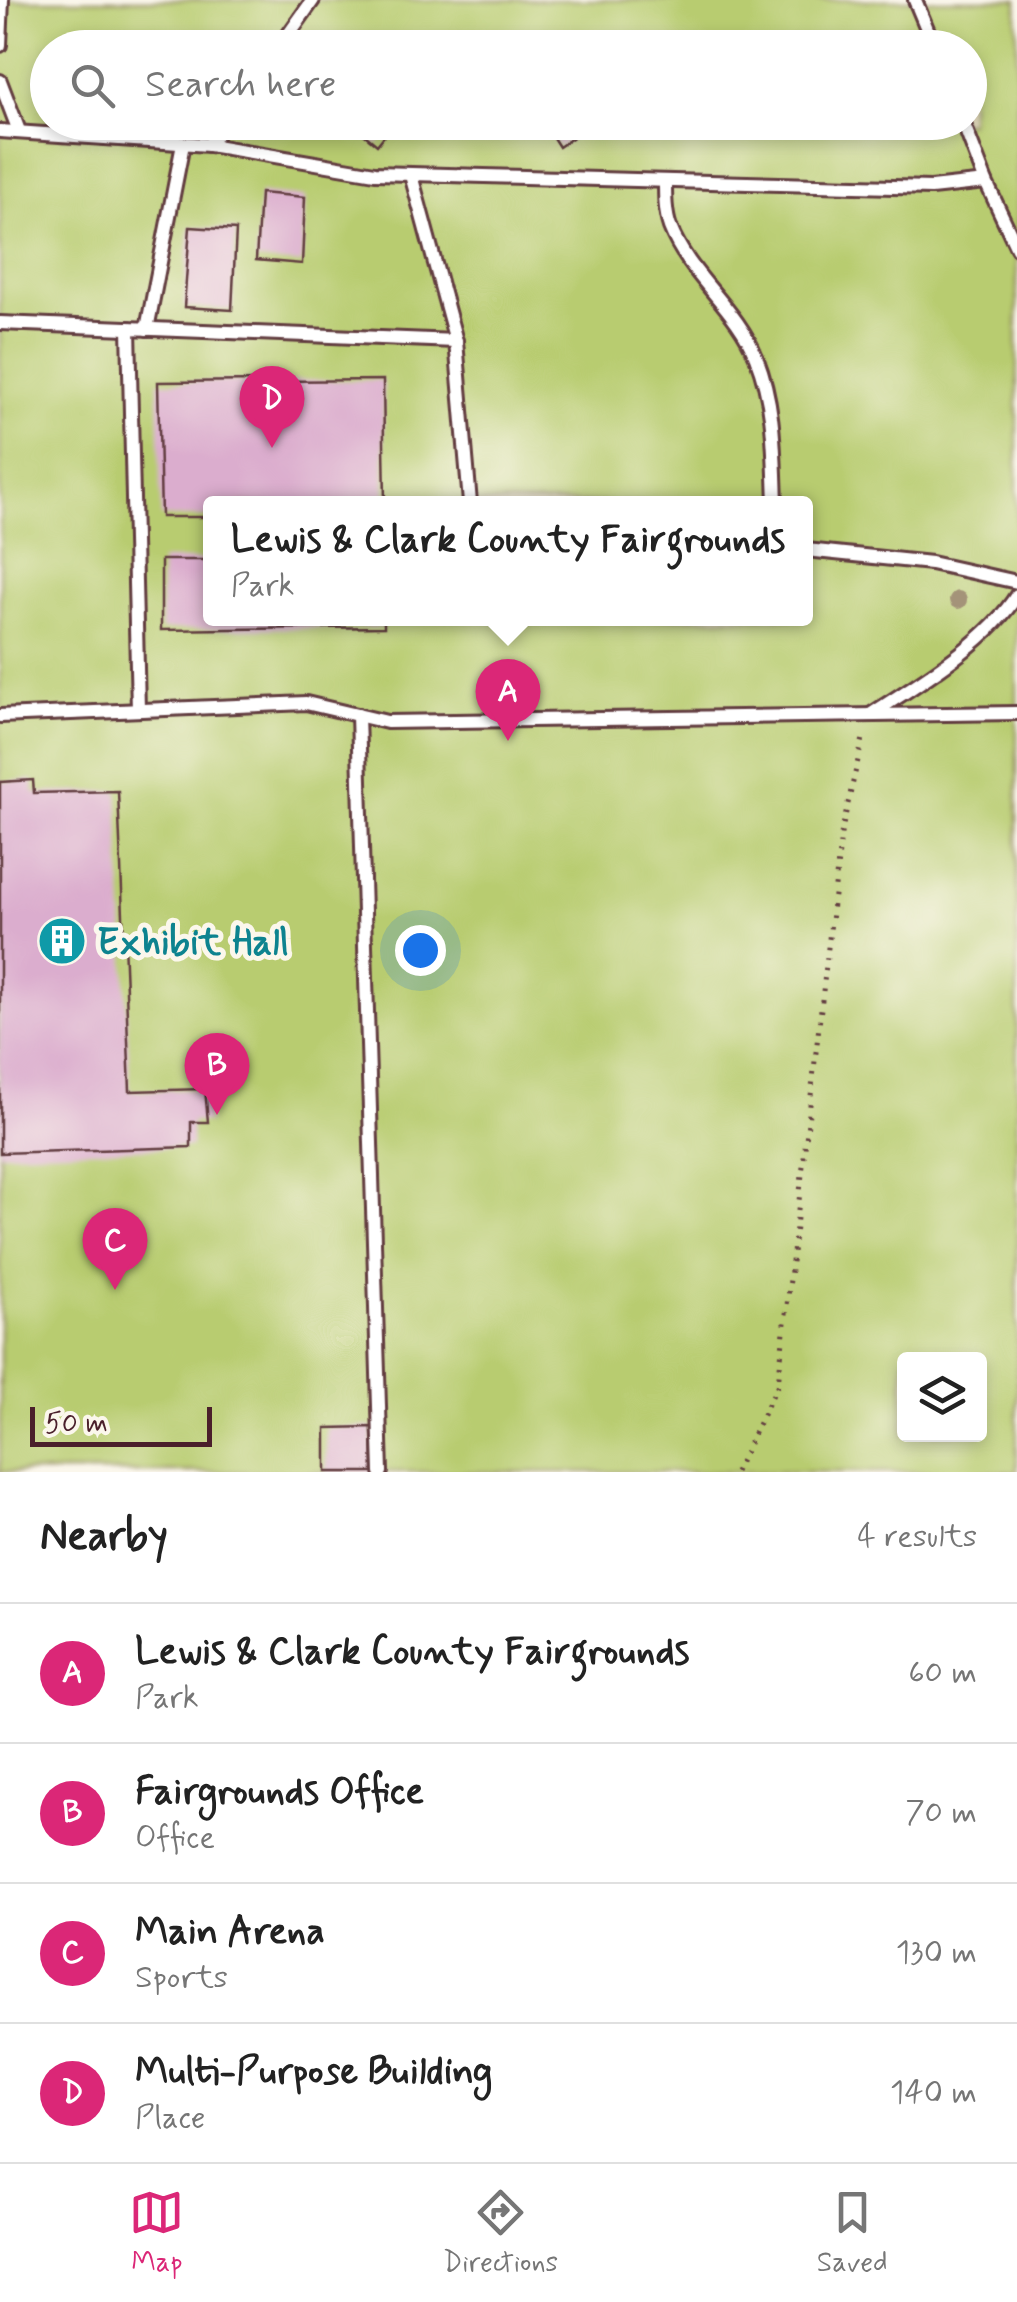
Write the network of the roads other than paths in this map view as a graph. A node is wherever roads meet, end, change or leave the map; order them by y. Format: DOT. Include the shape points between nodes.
graph roads {
  1 [pos="2,0"];
  2 [pos="314,0"];
  3 [pos="915,0"];
  4 [pos="292,30"];
  5 [pos="927,30"];
  6 [pos="0,45"];
  7 [pos="0,81"];
  8 [pos="0,131"];
  9 [pos="19,131"];
  10 [pos="30,132"];
  11 [pos="133,140"];
  12 [pos="213,140"];
  13 [pos="970,140"];
  14 [pos="183,144"];
  15 [pos="209,146"];
  16 [pos="411,174"];
  17 [pos="664,181"];
  18 [pos="986,182"];
  19 [pos="1017,248"];
  20 [pos="0,323"];
  21 [pos="129,328"];
  22 [pos="146,328"];
  23 [pos="456,342"];
  24 [pos="469,496"];
  25 [pos="776,496"];
  26 [pos="813,551"];
  27 [pos="1017,582"];
  28 [pos="1017,596"];
  29 [pos="138,710"];
  30 [pos="1017,713"];
  31 [pos="0,716"];
  32 [pos="358,716"];
  33 [pos="868,716"];
  34 [pos="382,1472"];
  1 -- 6 [label="lane"];
  2 -- 4 [label="lane"];
  3 -- 5 [label="lane"];
  7 -- 9 [label="lane"];
  8 -- 9 [label="lane"];
  9 -- 10 [label="lane"];
  11 -- 14 [label="lane"];
  12 -- 15 [label="lane"];
  13 -- 18 [label="lane"];
  14 -- 15 [label="lane"];
  14 -- 22 [label="lane"];
  15 -- 16 [label="lane"];
  16 -- 17 [label="lane"];
  16 -- 23 [label="lane"];
  17 -- 18 [label="lane" via="931,188"];
  17 -- 25 [label="lane" via="670,226 756,357 774,417"];
  18 -- 19 [label="lane"];
  20 -- 21 [label="lane"];
  21 -- 22 [label="lane"];
  21 -- 29 [label="lane"];
  22 -- 23 [label="lane"];
  23 -- 24 [label="lane"];
  26 -- 27 [label="lane" via="931,563"];
  28 -- 33 [label="lane" via="970,644"];
  29 -- 31 [label="lane"];
  29 -- 32 [label="lane" via="306,703"];
  30 -- 33 [label="lane"];
  32 -- 33 [label="lane" via="387,722"];
  32 -- 34 [label="lane"];
}
